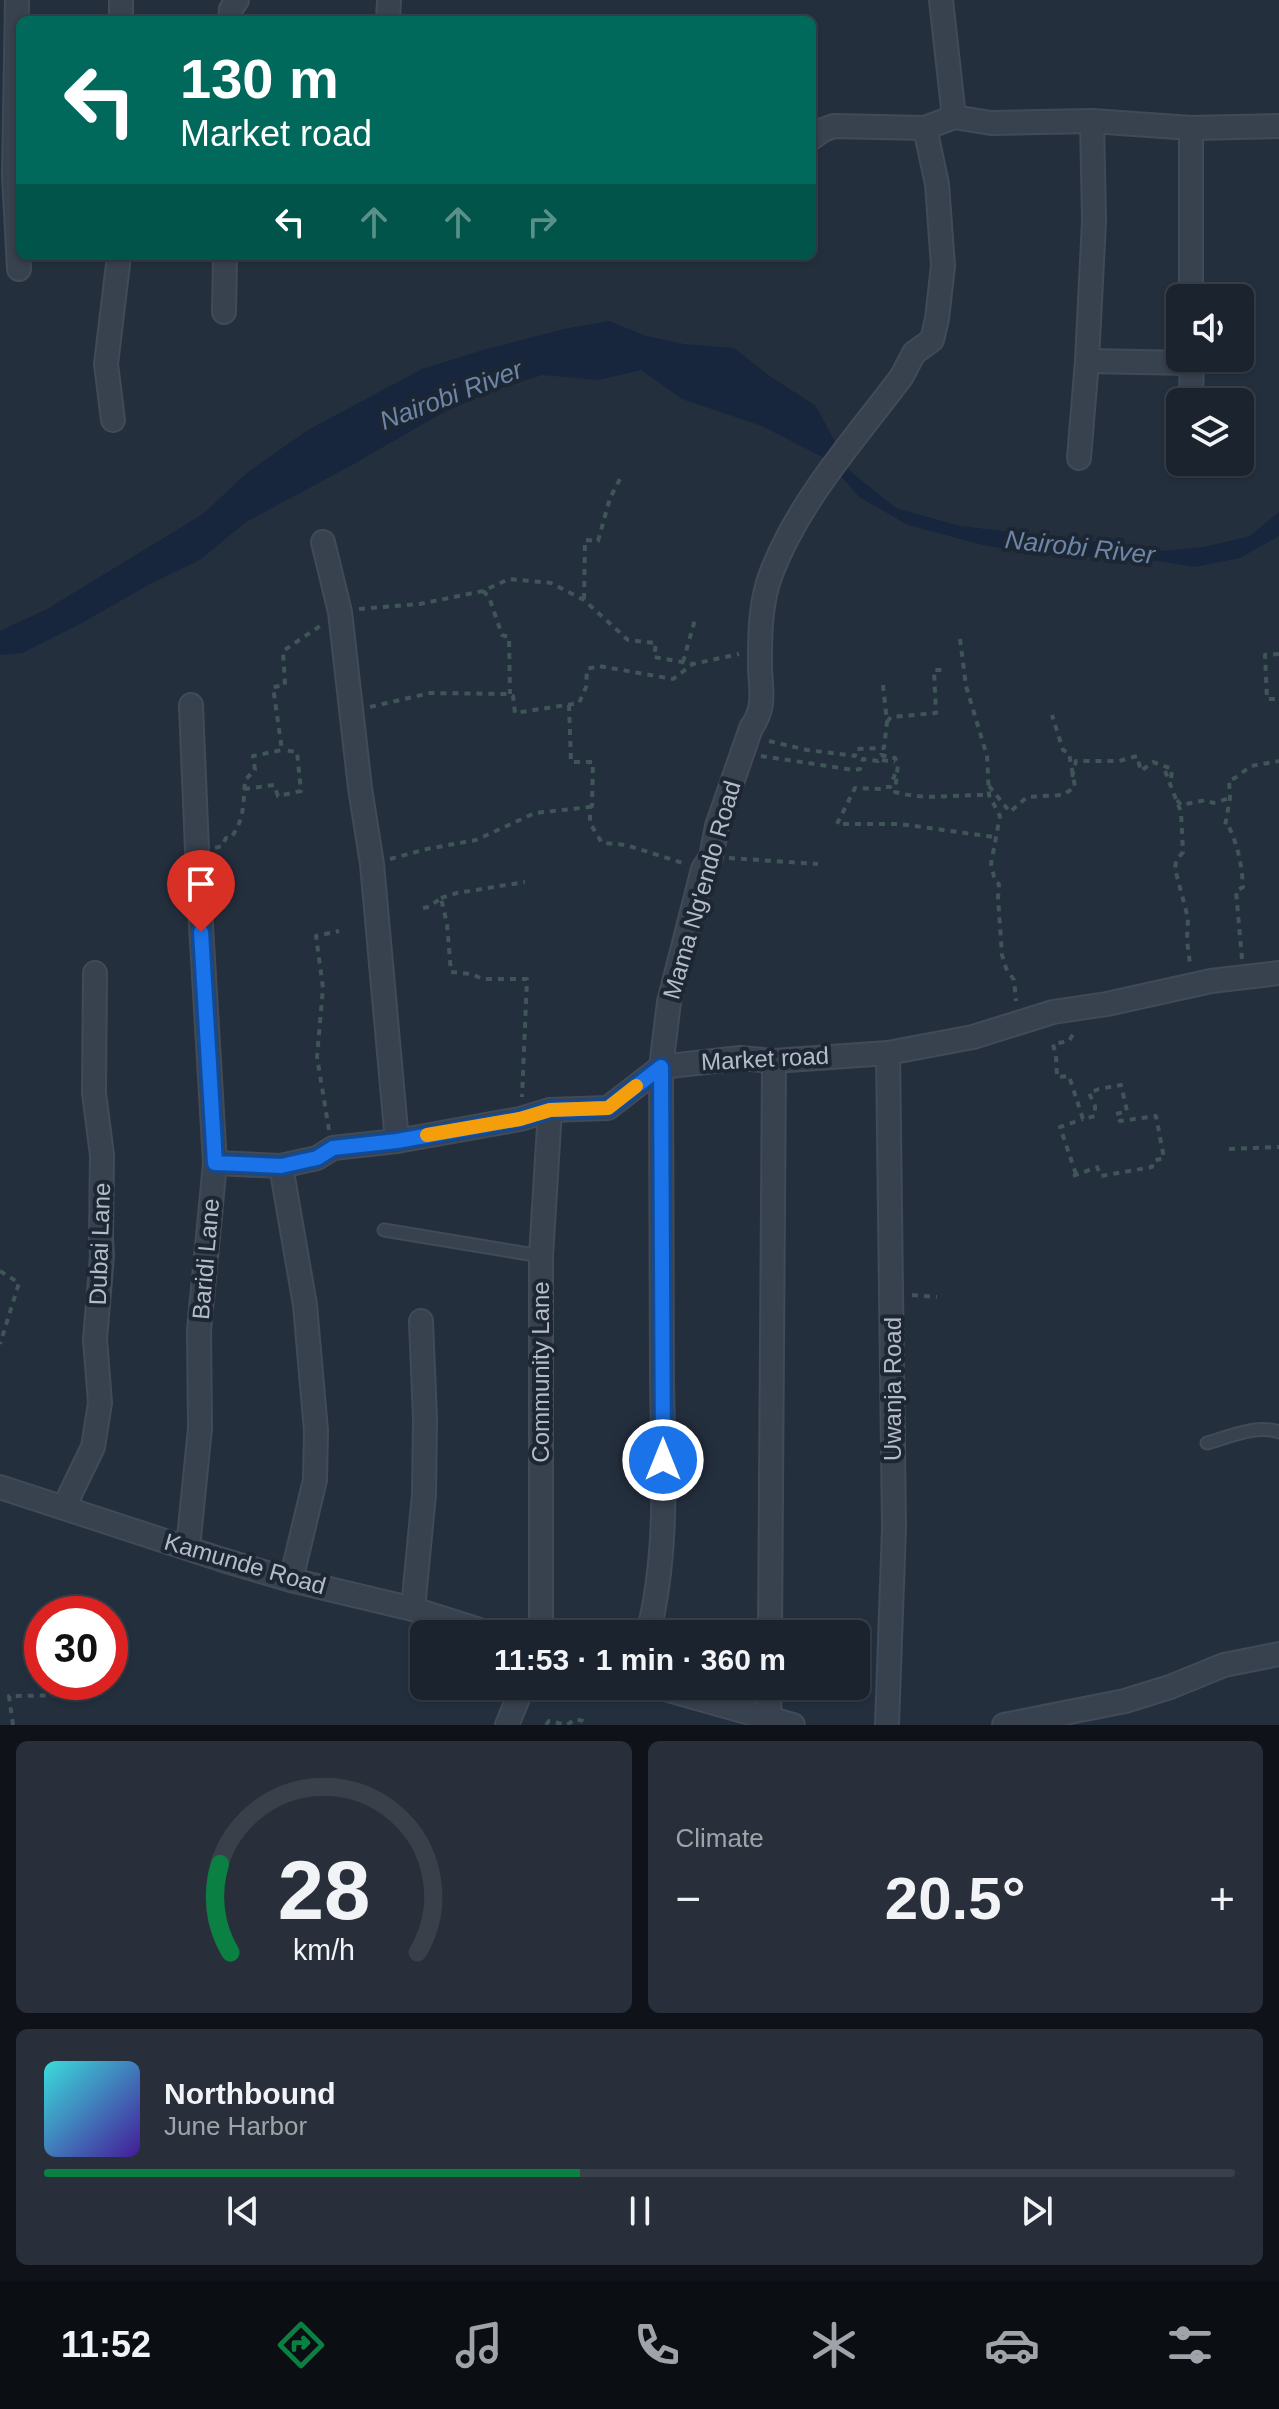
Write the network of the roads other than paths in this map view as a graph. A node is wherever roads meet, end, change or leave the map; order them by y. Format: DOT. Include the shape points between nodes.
graph roads {
  1 [pos="941,0"];
  2 [pos="16,29"];
  3 [pos="954,117"];
  4 [pos="1092,121"];
  5 [pos="1279,126"];
  6 [pos="925,128"];
  7 [pos="1191,128"];
  8 [pos="816,135"];
  9 [pos="11,175"];
  10 [pos="16,234"];
  11 [pos="18,260"];
  12 [pos="119,260"];
  13 [pos="225,260"];
  14 [pos="19,269"];
  15 [pos="1191,284"];
  16 [pos="224,312"];
  17 [pos="1166,360"];
  18 [pos="1087,361"];
  19 [pos="113,420"];
  20 [pos="1079,458"];
  21 [pos="323,542"];
  22 [pos="191,705"];
  23 [pos="95,973"];
  24 [pos="1279,973"];
  25 [pos="888,1053"];
  26 [pos="774,1061"];
  27 [pos="661,1067"];
  28 [pos="550,1110"];
  29 [pos="397,1141"];
  30 [pos="215,1163"];
  31 [pos="281,1166"];
  32 [pos="384,1230"];
  33 [pos="541,1256"];
  34 [pos="421,1321"];
  35 [pos="1279,1432"];
  36 [pos="1207,1443"];
  37 [pos="0,1487"];
  38 [pos="64,1507"];
  39 [pos="188,1548"];
  40 [pos="291,1580"];
  41 [pos="413,1609"];
  42 [pos="448,1620"];
  43 [pos="541,1620"];
  44 [pos="651,1620"];
  45 [pos="770,1620"];
  46 [pos="1279,1654"];
  47 [pos="517,1700"];
  48 [pos="703,1700"];
  49 [pos="770,1700"];
  50 [pos="769,1719"];
  51 [pos="507,1725"];
  52 [pos="793,1725"];
  53 [pos="887,1725"];
  54 [pos="1004,1725"];
  1 -- 3 [label="street"];
  2 -- 9 [label="street"];
  3 -- 4 [label="street" via="991,123"];
  3 -- 6 [label="street"];
  4 -- 7 [label="street"];
  4 -- 18 [label="street" via="1094,221"];
  5 -- 7 [label="street"];
  6 -- 8 [label="street" via="834,126"];
  6 -- 27 [label="street, Mama Ng'endo Road" via="937,184 943,266 932,340 914,353 811,498 771,574 759,716 717,826 669,1002"];
  7 -- 15 [label="street"];
  9 -- 10 [label="street"];
  11 -- 14 [label="street"];
  12 -- 19 [label="street" via="106,364"];
  13 -- 16 [label="street"];
  17 -- 18 [label="street"];
  18 -- 20 [label="street"];
  21 -- 29 [label="street" via="341,621 372,864"];
  22 -- 30 [label="street, Baridi Lane"];
  23 -- 38 [label="street, Dubai Lane" via="94,1093 102,1155 95,1339 100,1403 93,1447"];
  24 -- 25 [label="street, Market road" via="1053,1012 973,1037"];
  25 -- 26 [label="street, Market road"];
  25 -- 53 [label="street, Uwanja Road" via="894,1528"];
  26 -- 27 [label="street, Market road" via="740,1058"];
  26 -- 45 [label="street"];
  27 -- 28 [label="street" via="608,1108"];
  27 -- 44 [label="street, Mama Ng'endo Road" via="663,1489"];
  28 -- 29 [label="street"];
  28 -- 33 [label="street, Community Lane"];
  29 -- 31 [label="street" via="333,1148 317,1158"];
  30 -- 31 [label="street"];
  30 -- 39 [label="street, Baridi Lane" via="199,1330 200,1428"];
  31 -- 40 [label="street" via="305,1305 316,1431 315,1480"];
  32 -- 33 [label="lane"];
  33 -- 43 [label="street, Community Lane"];
  34 -- 41 [label="street" via="424,1494"];
  35 -- 36 [label="lane" via="1254,1430"];
  37 -- 38 [label="street, Kamunde Road"];
  38 -- 39 [label="street, Kamunde Road"];
  39 -- 40 [label="street, Kamunde Road"];
  40 -- 41 [label="street, Kamunde Road"];
  41 -- 42 [label="street, Kamunde Road"];
  46 -- 54 [label="street" via="1224,1665 1125,1701"];
  47 -- 51 [label="street"];
  48 -- 50 [label="street"];
  49 -- 50 [label="street"];
  50 -- 52 [label="street"];
}
